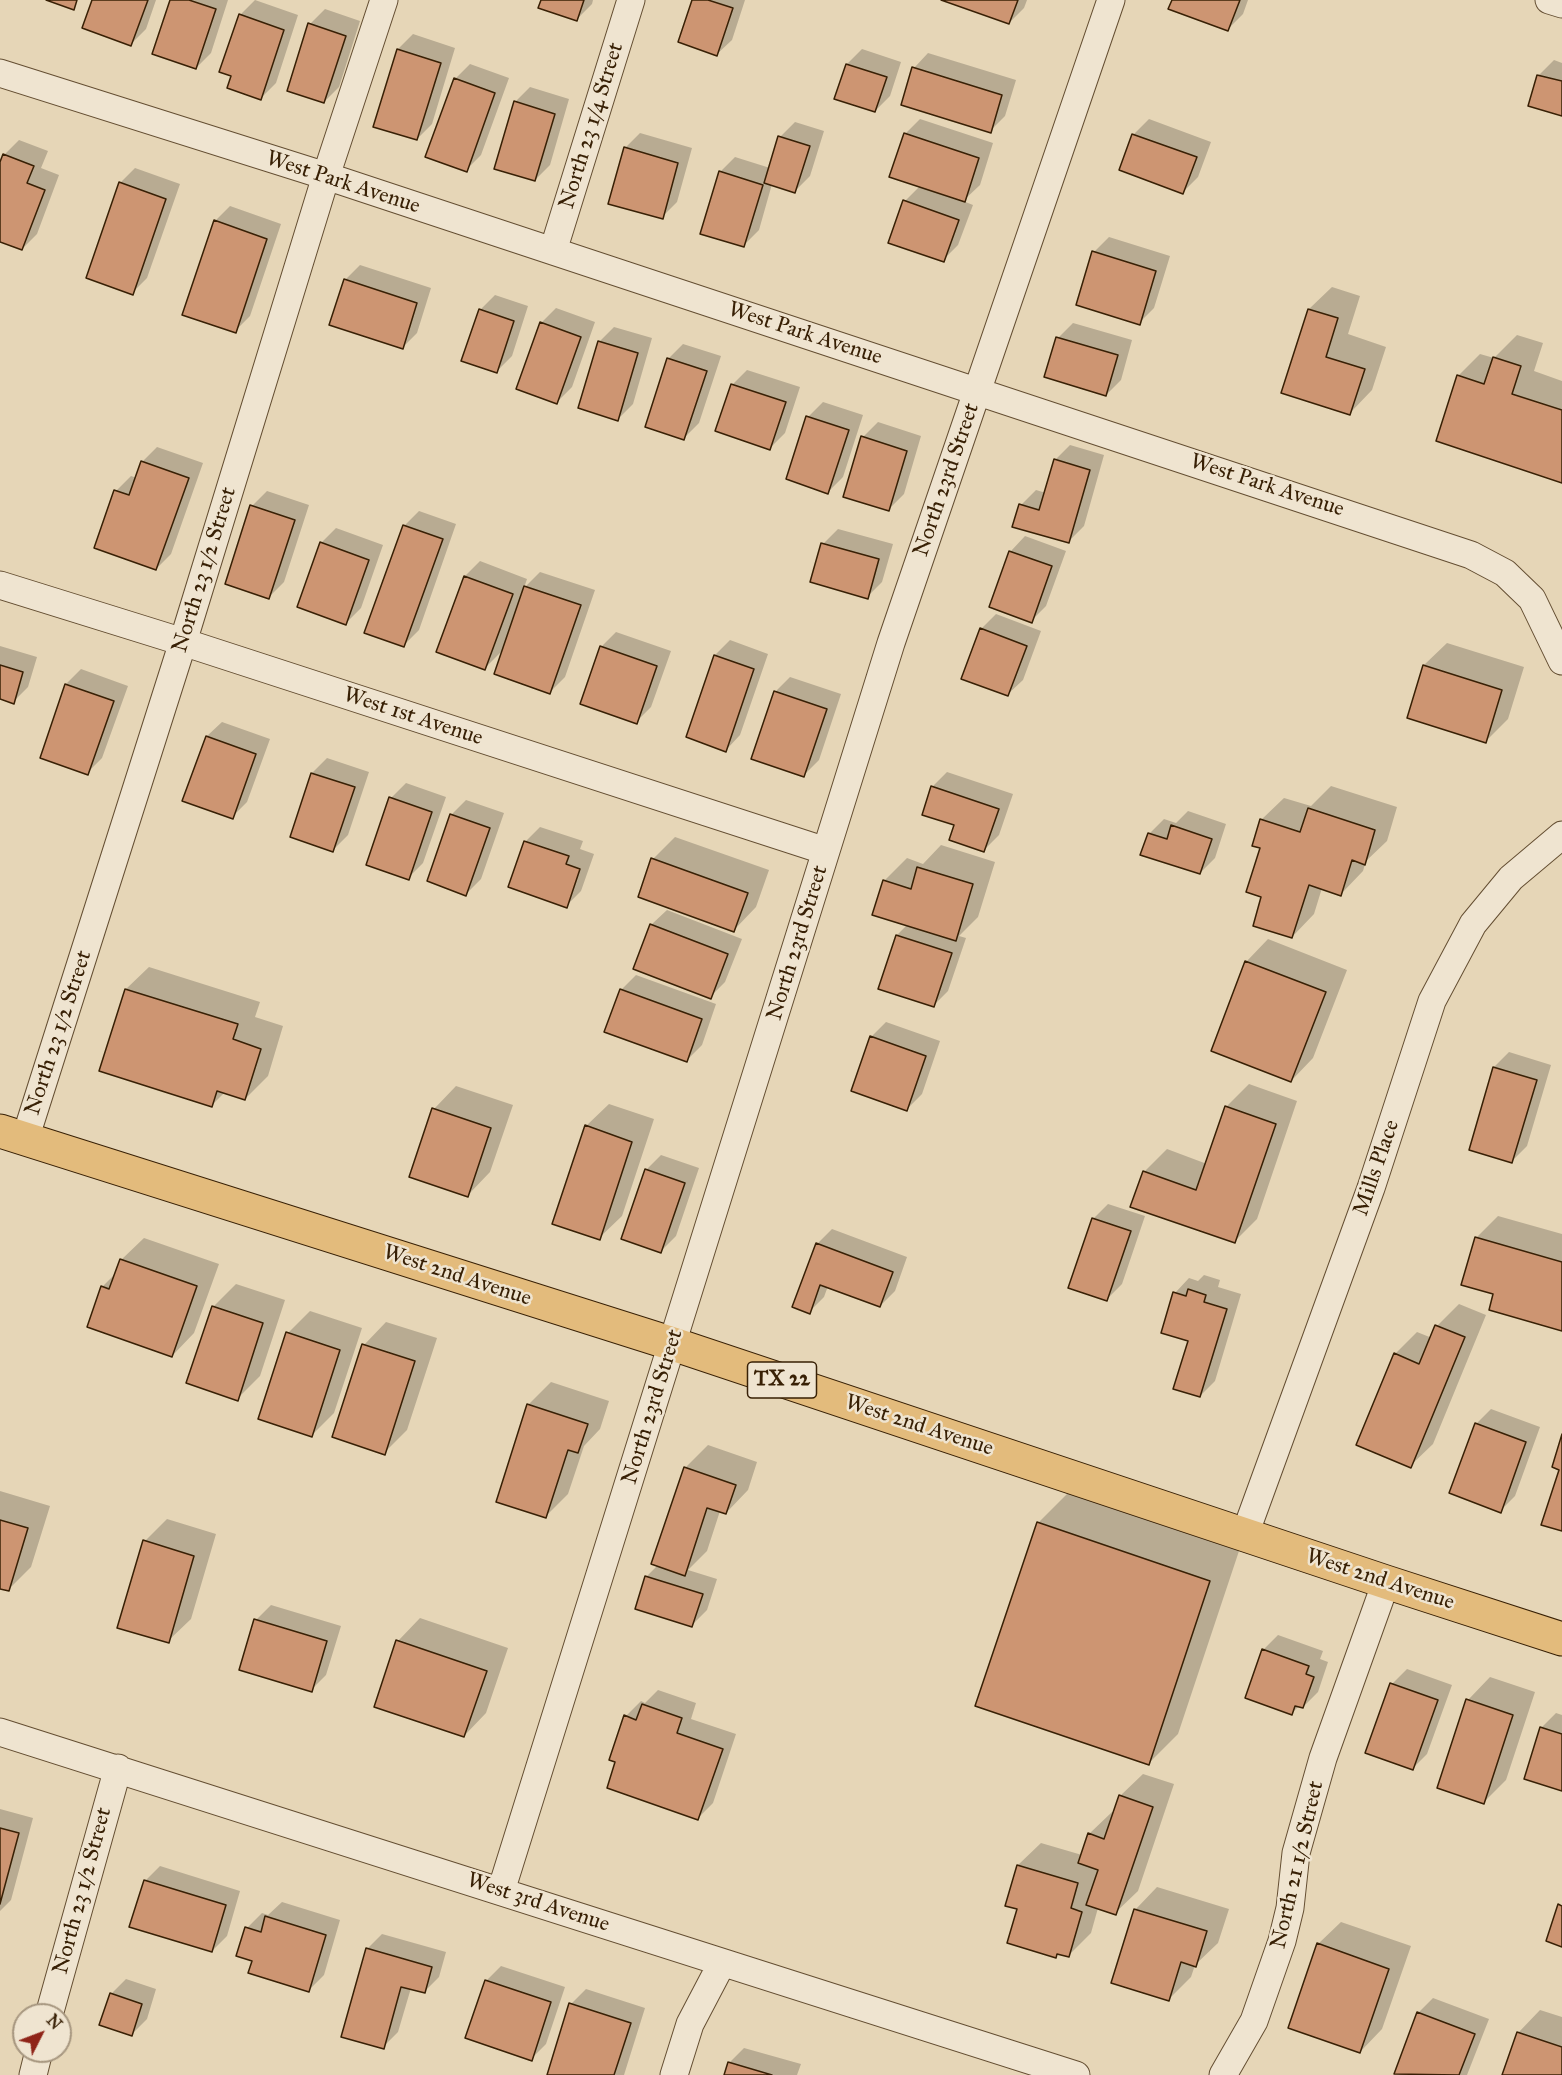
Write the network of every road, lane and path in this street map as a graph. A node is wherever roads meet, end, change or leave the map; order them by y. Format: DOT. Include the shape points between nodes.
graph roads {
  1 [pos="384,0"];
  2 [pos="631,0"];
  3 [pos="1111,0"];
  4 [pos="0,73"];
  5 [pos="326,176"];
  6 [pos="553,251"];
  7 [pos="978,390"];
  8 [pos="0,585"];
  9 [pos="183,642"];
  10 [pos="1562,661"];
  11 [pos="1562,835"];
  12 [pos="826,851"];
  13 [pos="12,1135"];
  14 [pos="673,1344"];
  15 [pos="1245,1534"];
  16 [pos="1386,1582"];
  17 [pos="1562,1639"];
  18 [pos="0,1732"];
  19 [pos="118,1768"];
  20 [pos="501,1891"];
  21 [pos="722,1962"];
  22 [pos="52,2003"];
  23 [pos="674,2075"];
  24 [pos="1076,2075"];
  25 [pos="1223,2075"];
  1 -- 5 [label="street, North 23 1/2 Street"];
  2 -- 6 [label="street, North 23 1/4 Street"];
  3 -- 7 [label="street, North 23rd Street"];
  4 -- 5 [label="street, West Park Avenue"];
  5 -- 6 [label="street, West Park Avenue"];
  5 -- 9 [label="street, North 23 1/2 Street"];
  6 -- 7 [label="street, West Park Avenue"];
  7 -- 10 [label="street, West Park Avenue" via="1471,555 1505,573 1532,599"];
  7 -- 12 [label="street, North 23rd Street" via="891,644"];
  8 -- 9 [label="street, West 1st Avenue"];
  9 -- 12 [label="street, West 1st Avenue"];
  9 -- 13 [label="street, North 23 1/2 Street"];
  11 -- 15 [label="street, Mills Place" via="1512,878 1473,924 1432,1001 1371,1188"];
  12 -- 14 [label="street, North 23rd Street"];
  13 -- 14 [label="main road, West 2nd Avenue / TX 22"];
  14 -- 15 [label="main road, West 2nd Avenue / TX 22"];
  14 -- 20 [label="street, North 23rd Street"];
  15 -- 16 [label="main road, West 2nd Avenue / TX 22"];
  16 -- 17 [label="main road, West 2nd Avenue / TX 22"];
  16 -- 25 [label="street, North 21 1/2 Street" via="1311,1799 1296,1853 1290,1908 1279,1952 1254,2020"];
  18 -- 19 [label="street, West 3rd Avenue"];
  19 -- 20 [label="street, West 3rd Avenue"];
  19 -- 22 [label="street, North 23 1/2 Street"];
  20 -- 21 [label="street, West 3rd Avenue"];
  21 -- 23 [label="street" via="690,2024"];
  21 -- 24 [label="street, West 3rd Avenue"];
}
